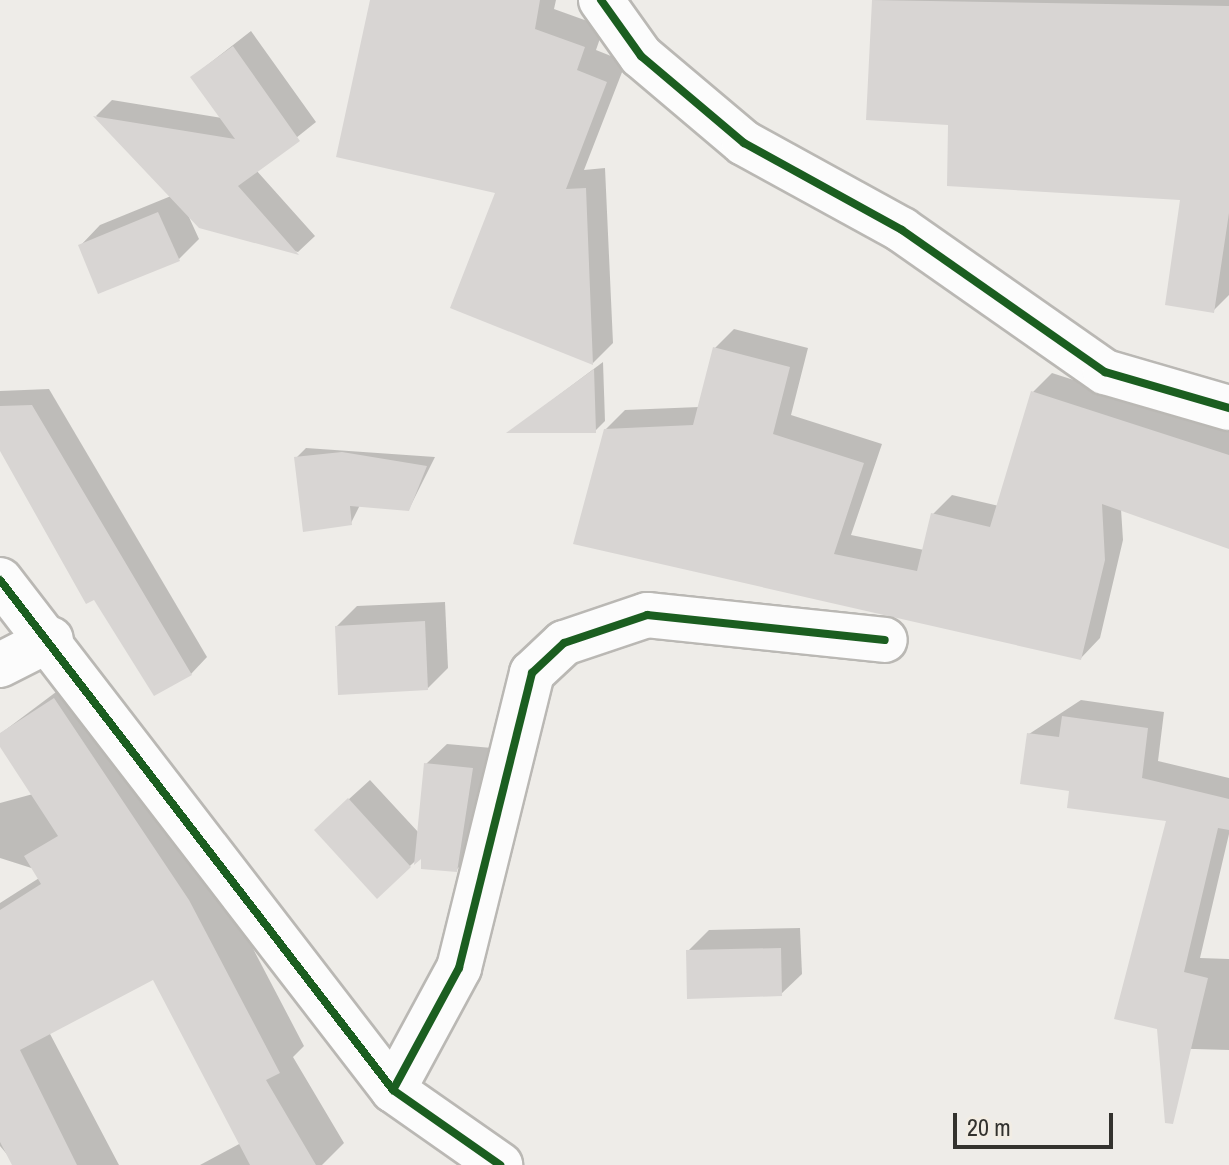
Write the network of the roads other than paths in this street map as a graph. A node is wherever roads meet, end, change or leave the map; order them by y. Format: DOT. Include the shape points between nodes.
graph roads {
  1 [pos="607,3"];
  2 [pos="1229,408"];
  3 [pos="0,580"];
  4 [pos="51,639"];
  5 [pos="885,640"];
  6 [pos="0,665"];
  7 [pos="393,1090"];
  8 [pos="500,1165"];
  1 -- 2 [label="street" via="641,56 744,143 902,230 1105,372"];
  3 -- 4 [label="street"];
  4 -- 6 [label="street"];
  4 -- 7 [label="street"];
  5 -- 7 [label="street" via="647,615 564,643 532,673 459,968"];
  7 -- 8 [label="street"];
}
